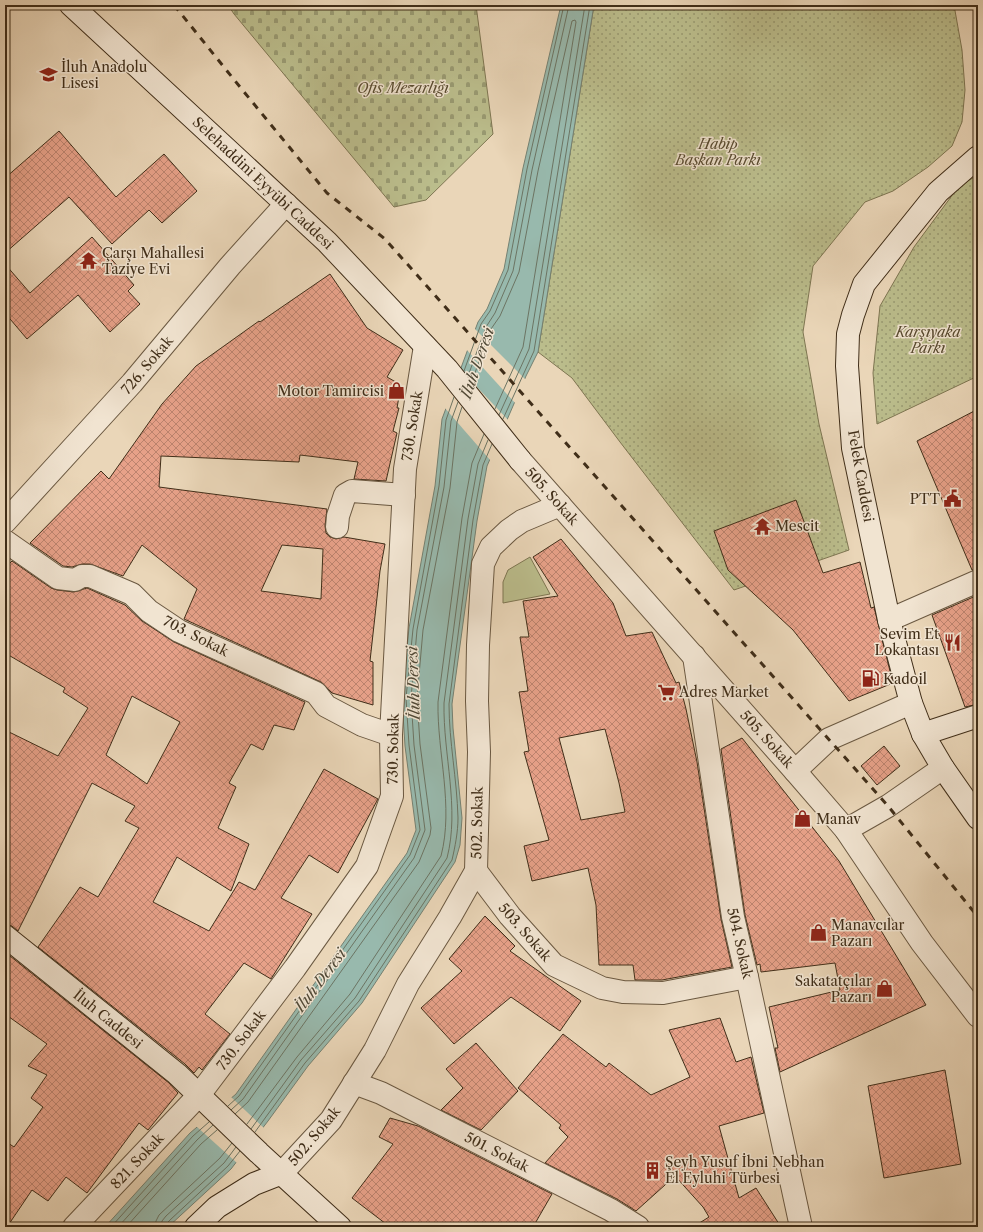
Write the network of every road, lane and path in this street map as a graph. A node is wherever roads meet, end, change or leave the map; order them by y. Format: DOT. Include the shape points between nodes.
graph roads {
  1 [pos="71,5"];
  2 [pos="978,157"];
  3 [pos="286,204"];
  4 [pos="425,346"];
  5 [pos="447,368"];
  6 [pos="404,495"];
  7 [pos="560,505"];
  8 [pos="5,522"];
  9 [pos="337,527"];
  10 [pos="5,541"];
  11 [pos="978,581"];
  12 [pos="889,620"];
  13 [pos="694,656"];
  14 [pos="911,703"];
  15 [pos="978,716"];
  16 [pos="923,734"];
  17 [pos="392,735"];
  18 [pos="942,768"];
  19 [pos="795,770"];
  20 [pos="978,818"];
  21 [pos="846,830"];
  22 [pos="476,871"];
  23 [pos="5,936"];
  24 [pos="747,977"];
  25 [pos="978,1016"];
  26 [pos="354,1083"];
  27 [pos="204,1099"];
  28 [pos="282,1173"];
  29 [pos="74,1227"];
  30 [pos="196,1227"];
  31 [pos="340,1227"];
  32 [pos="638,1227"];
  33 [pos="801,1227"];
  1 -- 3 [label="street, Selehaddini Eyyübi Caddesi"];
  2 -- 12 [label="street, Felek Caddesi" via="938,192 864,284 848,334 847,366 853,448"];
  3 -- 4 [label="street, Selehaddini Eyyübi Caddesi" via="327,242"];
  3 -- 8 [label="street, 726. Sokak" via="230,266 132,383"];
  4 -- 5 [label="street, Selehaddini Eyyübi Caddesi"];
  4 -- 6 [label="street, 730. Sokak" via="405,469"];
  5 -- 7 [label="street, 505. Sokak" via="520,460"];
  6 -- 9 [label="street" via="352,491 345,495"];
  6 -- 17 [label="street, 730. Sokak"];
  7 -- 13 [label="street, 505. Sokak"];
  7 -- 22 [label="street, 502. Sokak" via="522,521 509,530 491,547 483,564 478,645"];
  10 -- 17 [label="street, 703. Sokak" via="58,578 75,580 82,576 90,576 132,594 149,611 179,631 316,694 326,706 362,725"];
  11 -- 12 [label="street"];
  12 -- 14 [label="street, Felek Caddesi"];
  13 -- 19 [label="street, 505. Sokak"];
  13 -- 24 [label="street, 504. Sokak" via="732,918"];
  14 -- 16 [label="street, Felek Caddesi"];
  14 -- 19 [label="street" via="829,739"];
  15 -- 16 [label="street"];
  16 -- 18 [label="street, Felek Caddesi"];
  17 -- 27 [label="street, 730. Sokak" via="392,796 367,866"];
  18 -- 20 [label="street, Felek Caddesi"];
  18 -- 21 [label="street" via="888,806"];
  19 -- 21 [label="street, 505. Sokak"];
  21 -- 25 [label="street, 505. Sokak" via="922,943"];
  22 -- 24 [label="street, 503. Sokak" via="510,916 554,965 602,988 624,992 663,993"];
  22 -- 26 [label="street, 502. Sokak" via="408,984 375,1050"];
  23 -- 27 [label="street, İluh Caddesi" via="177,1074"];
  24 -- 33 [label="street, 504. Sokak"];
  26 -- 28 [label="street, 502. Sokak" via="331,1120"];
  26 -- 32 [label="street, 501. Sokak" via="388,1096 611,1210"];
  27 -- 28 [label="street, İluh Caddesi"];
  27 -- 29 [label="street, 821. Sokak"];
  28 -- 30 [label="street" via="254,1184 217,1207"];
  28 -- 31 [label="street"];
}
